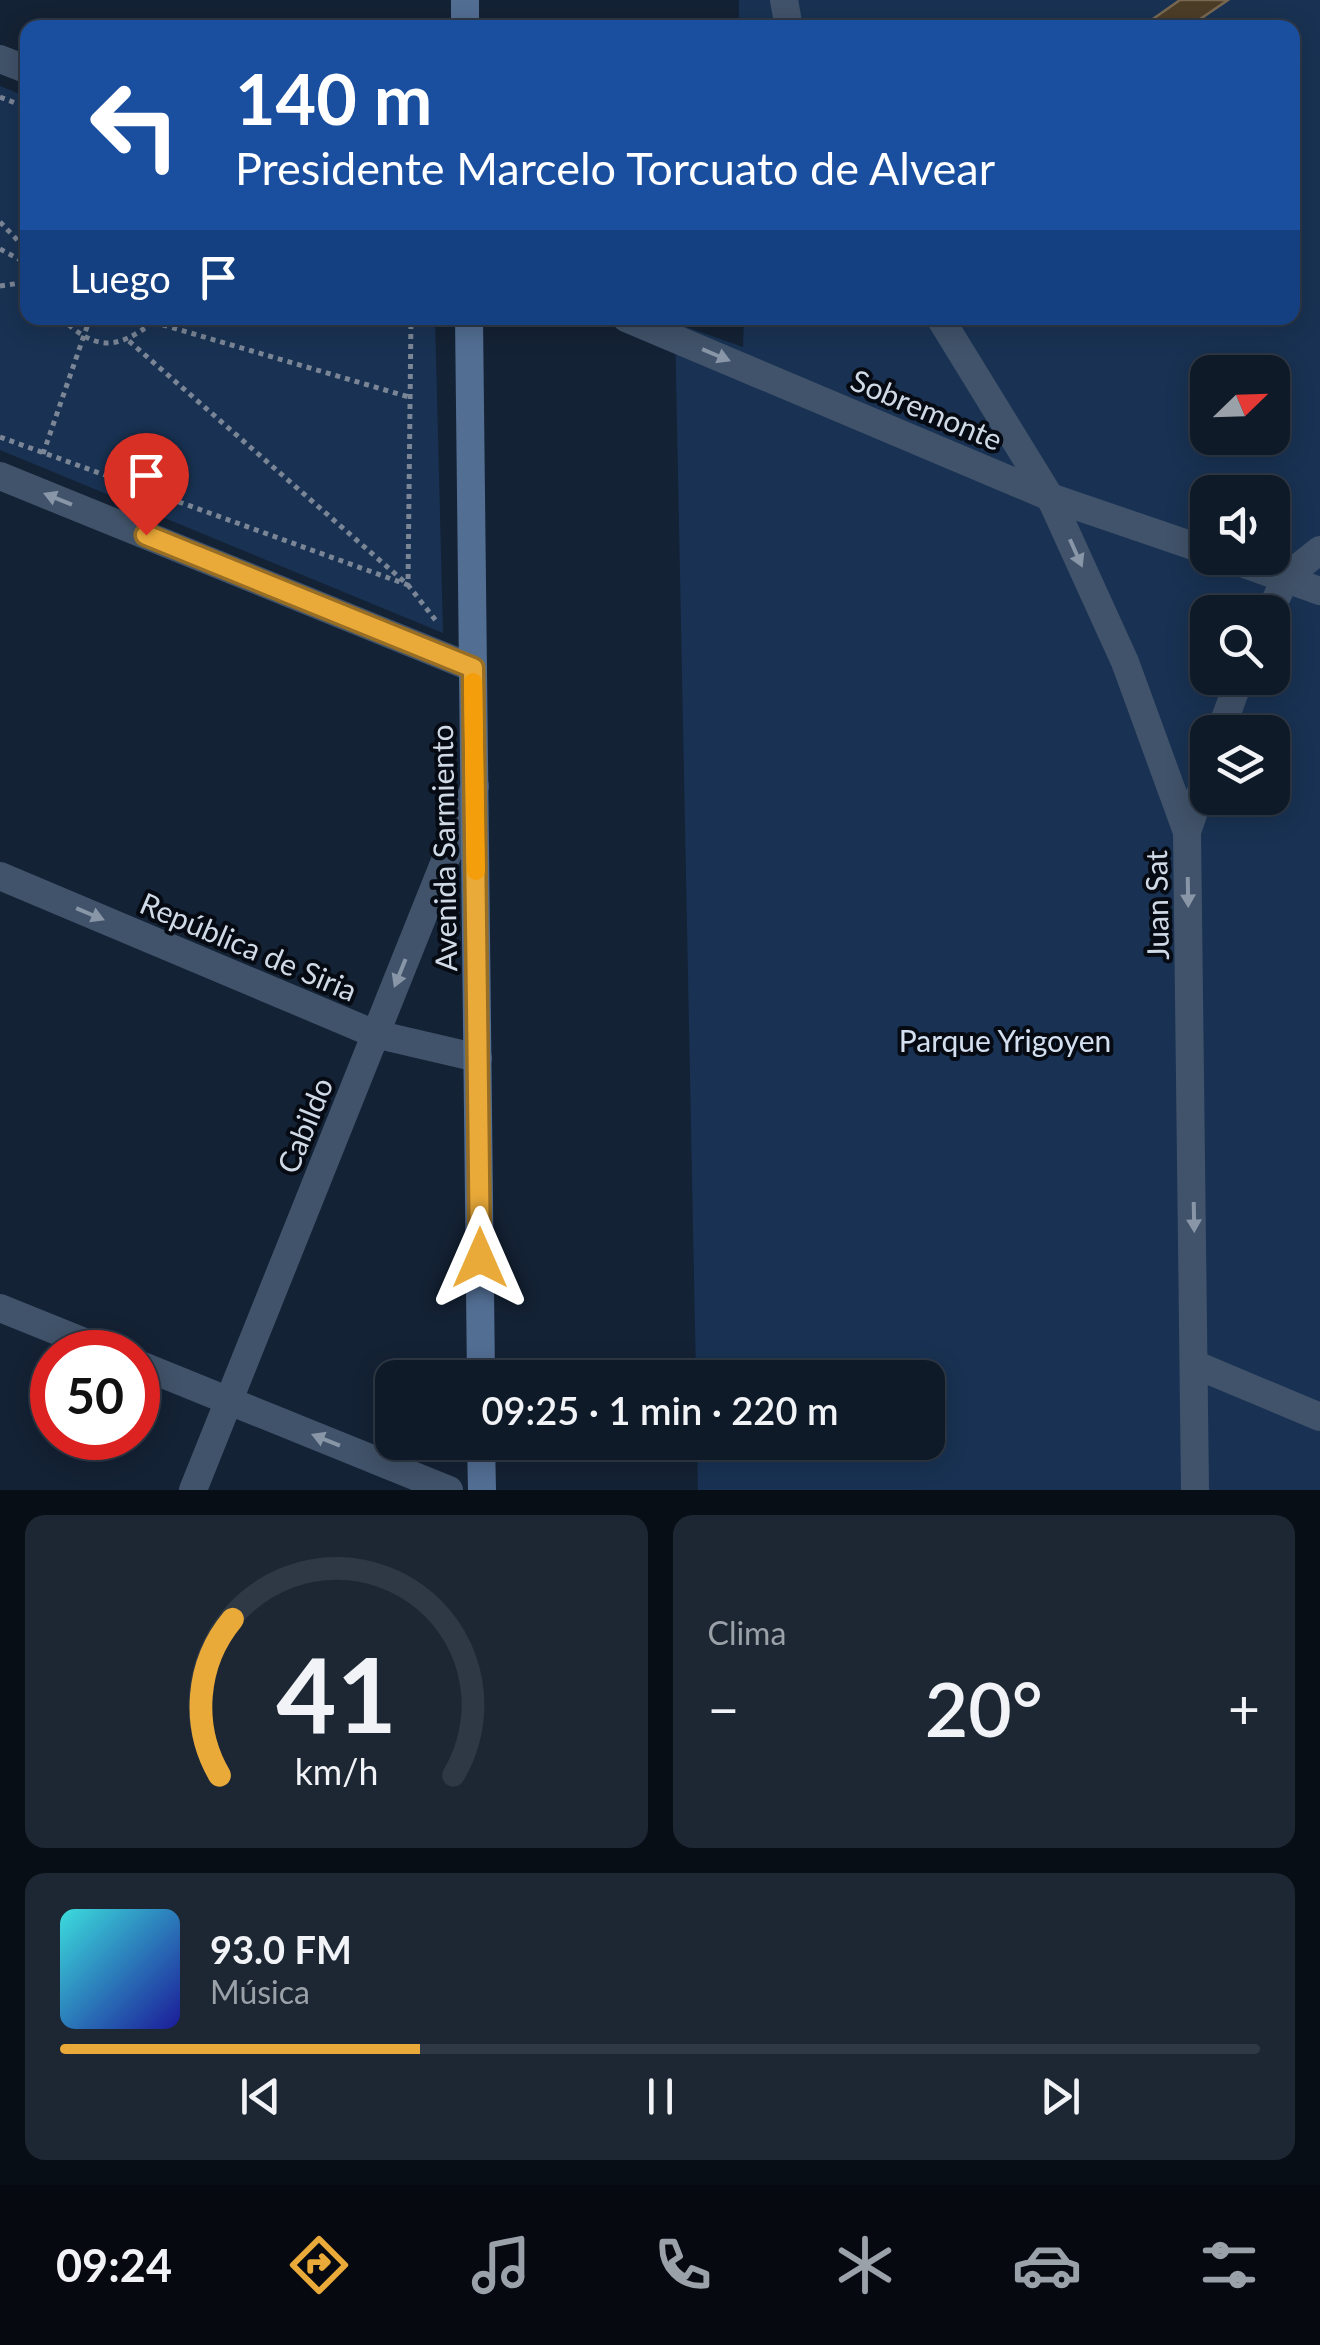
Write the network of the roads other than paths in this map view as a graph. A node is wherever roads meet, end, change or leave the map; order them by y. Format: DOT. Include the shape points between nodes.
graph roads {
  1 [pos="469,325"];
  2 [pos="643,325"];
  3 [pos="944,325"];
  4 [pos="0,476"];
  5 [pos="1050,496"];
  6 [pos="1190,544"];
  7 [pos="1320,550"];
  8 [pos="1280,575"];
  9 [pos="1286,577"];
  10 [pos="1320,591"];
  11 [pos="1278,595"];
  12 [pos="473,668"];
  13 [pos="475,785"];
  14 [pos="1193,815"];
  15 [pos="1187,832"];
  16 [pos="0,876"];
  17 [pos="375,1034"];
  18 [pos="478,1058"];
  19 [pos="0,1308"];
  20 [pos="54,1330"];
  21 [pos="481,1360"];
  22 [pos="1196,1365"];
  23 [pos="160,1373"];
  24 [pos="229,1401"];
  25 [pos="1320,1417"];
  26 [pos="481,1460"];
  27 [pos="194,1490"];
  28 [pos="449,1490"];
  29 [pos="482,1490"];
  30 [pos="1195,1490"];
  1 -- 12 [label="main road, Avenida Sarmiento"];
  2 -- 5 [label="street, Sobremonte, one-way"];
  3 -- 5 [label="street, Juan Sat"];
  12 -- 4 [label="street, one-way"];
  5 -- 6 [label="street, Sobremonte"];
  5 -- 15 [label="street, Juan Sat, one-way" via="1125,662"];
  7 -- 9 [label="street"];
  8 -- 9 [label="street"];
  9 -- 10 [label="street"];
  9 -- 11 [label="street"];
  12 -- 13 [label="main road, Avenida Sarmiento"];
  13 -- 17 [label="street, Cabildo, one-way"];
  13 -- 18 [label="main road, Avenida Sarmiento"];
  14 -- 15 [label="street"];
  15 -- 22 [label="street, Juan Sat, one-way"];
  16 -- 17 [label="street, República de Siria, one-way"];
  17 -- 18 [label="street, República de Siria"];
  17 -- 24 [label="street, Cabildo"];
  18 -- 21 [label="main road, Avenida Sarmiento"];
  19 -- 20 [label="street"];
  22 -- 25 [label="street"];
  22 -- 30 [label="street, Juan Sat"];
  23 -- 24 [label="street"];
  24 -- 27 [label="street, Cabildo"];
  28 -- 24 [label="street, one-way"];
  26 -- 29 [label="main road"];
}
